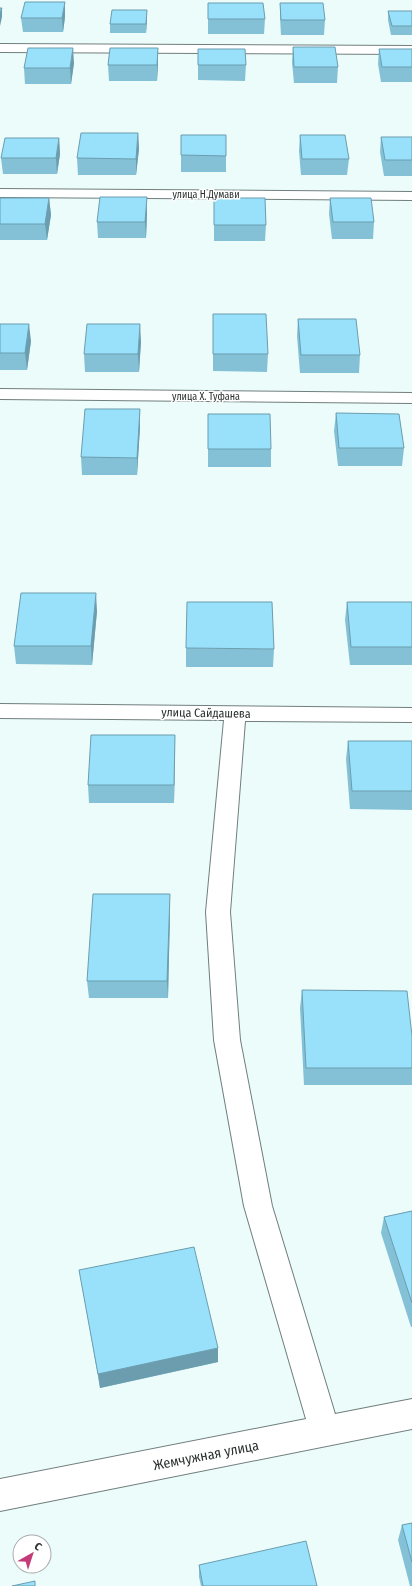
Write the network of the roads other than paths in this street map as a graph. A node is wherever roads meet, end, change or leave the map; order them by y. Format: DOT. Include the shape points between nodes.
graph roads {
  1 [pos="0,48"];
  2 [pos="412,50"];
  3 [pos="0,193"];
  4 [pos="412,196"];
  5 [pos="0,394"];
  6 [pos="412,398"];
  7 [pos="0,711"];
  8 [pos="235,713"];
  9 [pos="412,715"];
  10 [pos="412,1414"];
  11 [pos="325,1431"];
  12 [pos="0,1495"];
  1 -- 2 [label="street"];
  3 -- 4 [label="street, улица Н.Думави"];
  5 -- 6 [label="street, улица Х. Туфана"];
  7 -- 8 [label="street, улица Сайдашева"];
  8 -- 9 [label="street, улица Сайдашева"];
  8 -- 11 [label="street" via="218,912 227,1040 258,1206"];
  10 -- 11 [label="street, Жемчужная улица"];
  11 -- 12 [label="street, Жемчужная улица"];
}
